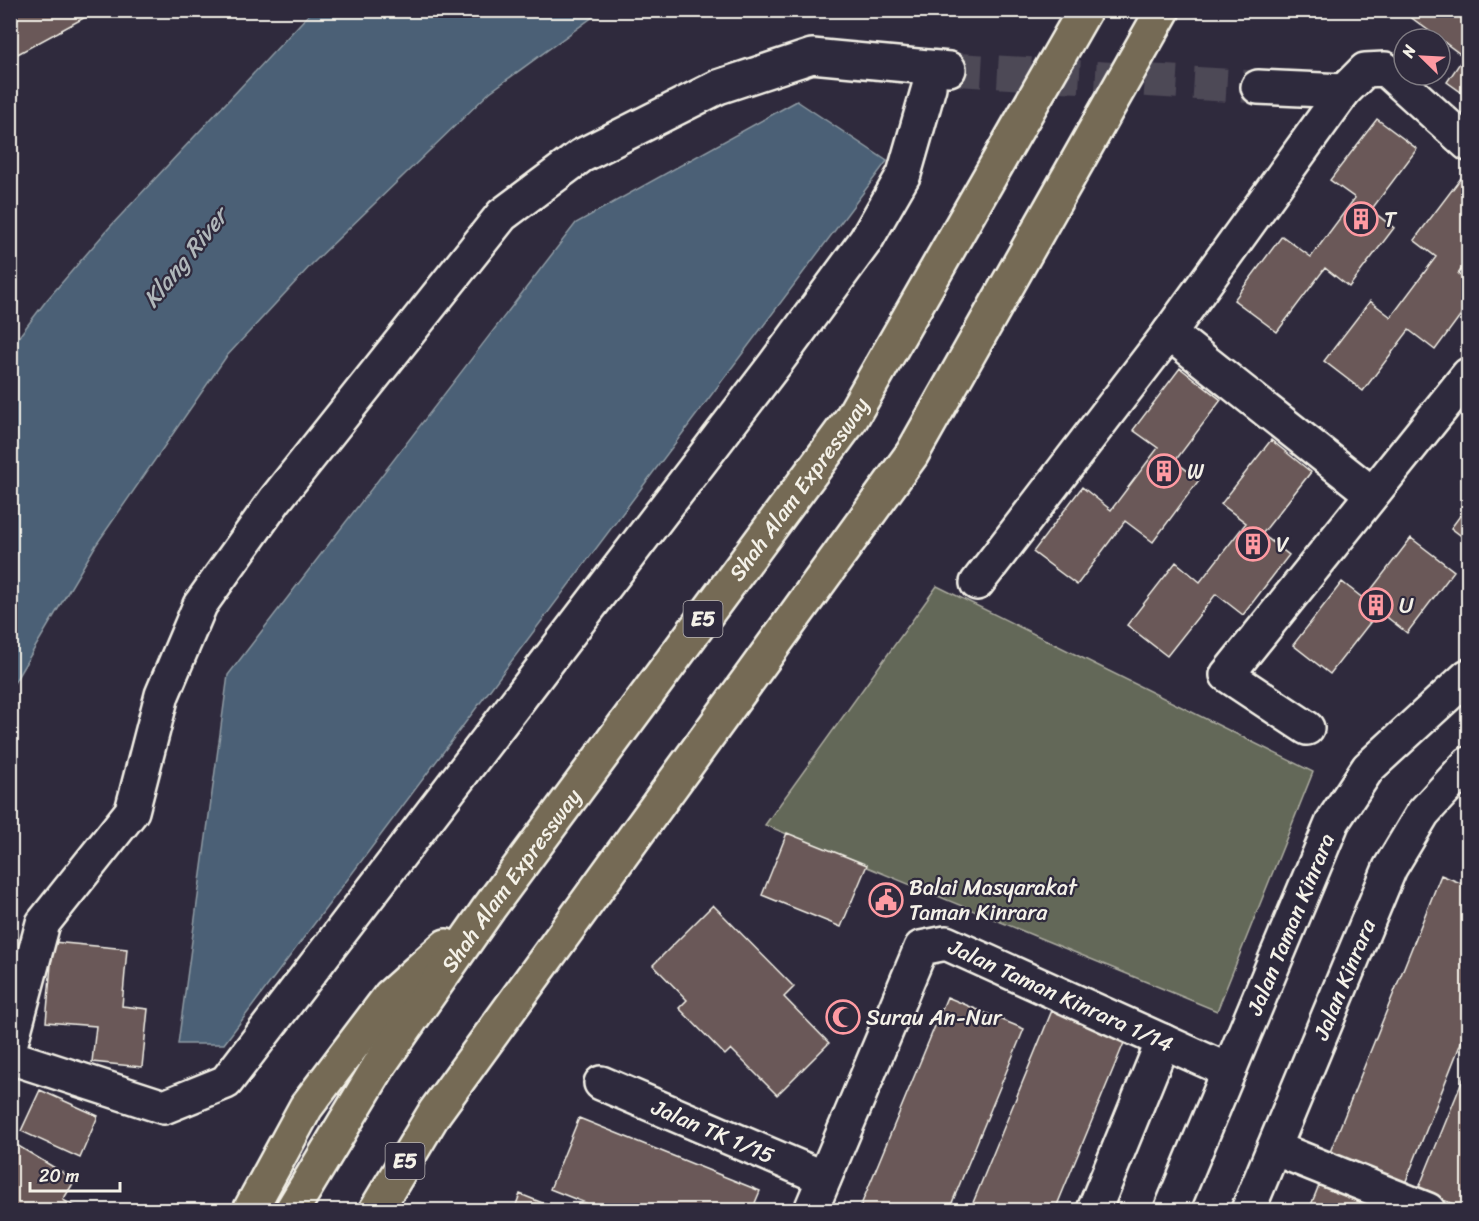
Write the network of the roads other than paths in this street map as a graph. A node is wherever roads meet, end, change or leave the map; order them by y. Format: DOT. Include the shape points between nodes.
graph roads {
  1 [pos="1085,10"];
  2 [pos="1163,10"];
  3 [pos="1258,87"];
  4 [pos="1344,91"];
  5 [pos="1468,144"];
  6 [pos="1169,333"];
  7 [pos="1468,375"];
  8 [pos="1371,493"];
  9 [pos="977,584"];
  10 [pos="1468,676"];
  11 [pos="1307,728"];
  12 [pos="1468,764"];
  13 [pos="489,908"];
  14 [pos="1163,1041"];
  15 [pos="10,1046"];
  16 [pos="10,1057"];
  17 [pos="1229,1071"];
  18 [pos="602,1083"];
  19 [pos="1274,1148"];
  20 [pos="824,1178"];
  21 [pos="250,1210"];
  22 [pos="292,1210"];
  23 [pos="376,1210"];
  24 [pos="811,1210"];
  25 [pos="1094,1210"];
  26 [pos="1171,1210"];
  27 [pos="1248,1210"];
  28 [pos="1428,1210"];
  1 -- 13 [label="highway, Shah Alam Expressway / E5" via="851,419"];
  2 -- 23 [label="highway, E5" via="912,454 435,1112"];
  3 -- 4 [label="street"];
  4 -- 5 [label="street" via="1365,70 1385,69"];
  4 -- 6 [label="street"];
  6 -- 8 [label="street"];
  6 -- 9 [label="street"];
  7 -- 8 [label="street"];
  8 -- 11 [label="street" via="1227,675"];
  10 -- 17 [label="street, Jalan Taman Kinrara" via="1368,768 1332,821"];
  12 -- 19 [label="street, Jalan Kinrara" via="1423,813 1390,868"];
  13 -- 21 [label="highway" via="390,996 306,1107"];
  13 -- 22 [label="highway, Shah Alam Expressway / E5" via="382,1060"];
  14 -- 17 [label="street, Jalan Taman Kinrara 1/14"];
  14 -- 20 [label="street, Jalan Taman Kinrara 1/14" via="946,943 921,948"];
  14 -- 25 [label="street"];
  15 -- 16 [label="street" via="43,923 132,811 162,695 200,605 275,500 502,215 581,156 718,87 812,56 939,69 929,87 904,174 866,240 226,1082 164,1107"];
  17 -- 26 [label="street, Jalan Taman Kinrara"];
  18 -- 20 [label="street, Jalan TK 1/15"];
  19 -- 27 [label="street, Jalan Kinrara"];
  19 -- 28 [label="street"];
  20 -- 24 [label="street, Jalan Taman Kinrara 1/14"];
}
